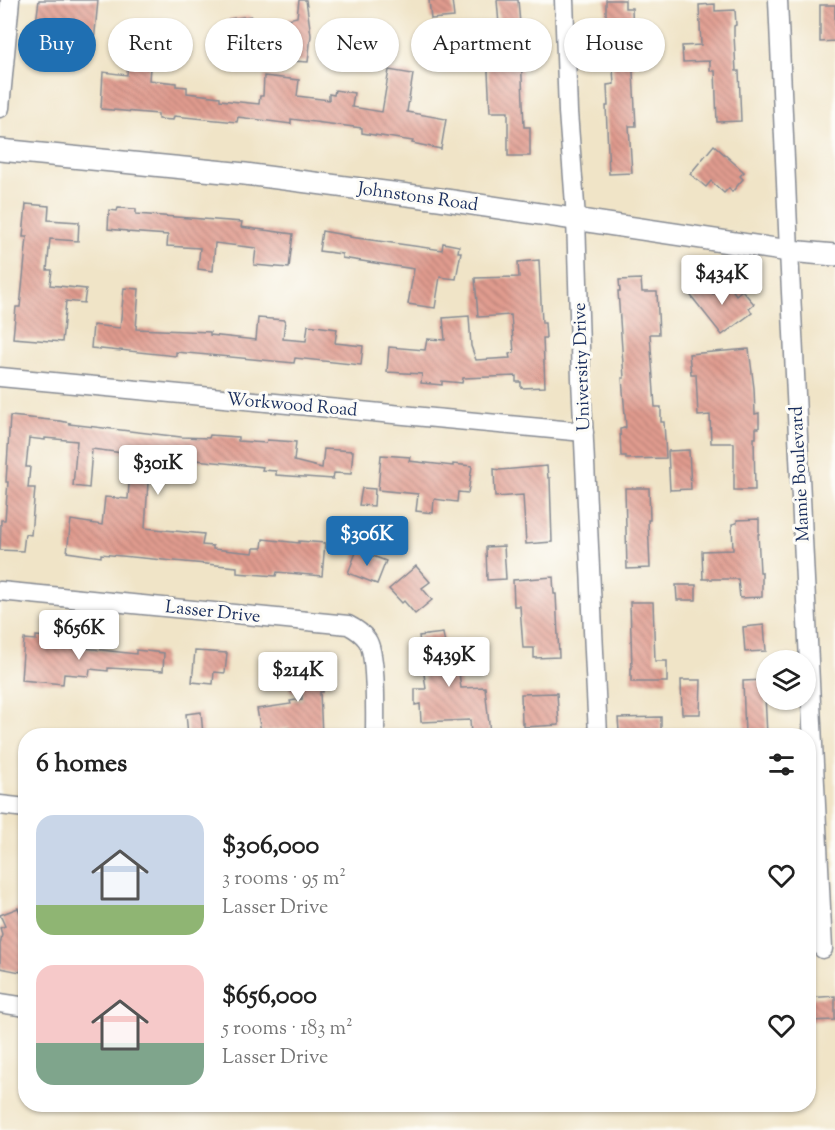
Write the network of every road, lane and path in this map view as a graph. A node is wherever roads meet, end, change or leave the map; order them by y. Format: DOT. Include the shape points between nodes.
graph roads {
  1 [pos="10,0"];
  2 [pos="564,0"];
  3 [pos="778,0"];
  4 [pos="0,108"];
  5 [pos="0,150"];
  6 [pos="576,218"];
  7 [pos="789,251"];
  8 [pos="835,255"];
  9 [pos="0,377"];
  10 [pos="584,432"];
  11 [pos="0,591"];
  12 [pos="375,728"];
  13 [pos="598,728"];
  14 [pos="812,728"];
  15 [pos="0,806"];
  16 [pos="18,807"];
  17 [pos="816,822"];
  18 [pos="822,949"];
  19 [pos="0,1002"];
  20 [pos="18,1005"];
  1 -- 4 [label="street"];
  2 -- 6 [label="street, University Drive"];
  3 -- 7 [label="street, Mamie Boulevard"];
  5 -- 6 [label="street, Johnstons Road" via="244,174"];
  6 -- 7 [label="street, Johnstons Road"];
  6 -- 10 [label="street, University Drive"];
  7 -- 8 [label="street, Johnstons Road"];
  7 -- 14 [label="street, Mamie Boulevard"];
  9 -- 10 [label="street, Workwood Road"];
  10 -- 13 [label="street, University Drive"];
  11 -- 12 [label="street, Lasser Drive" via="348,626 360,631 372,652"];
  15 -- 16 [label="street"];
  17 -- 18 [label="street, Mamie Boulevard"];
  19 -- 20 [label="street"];
}
